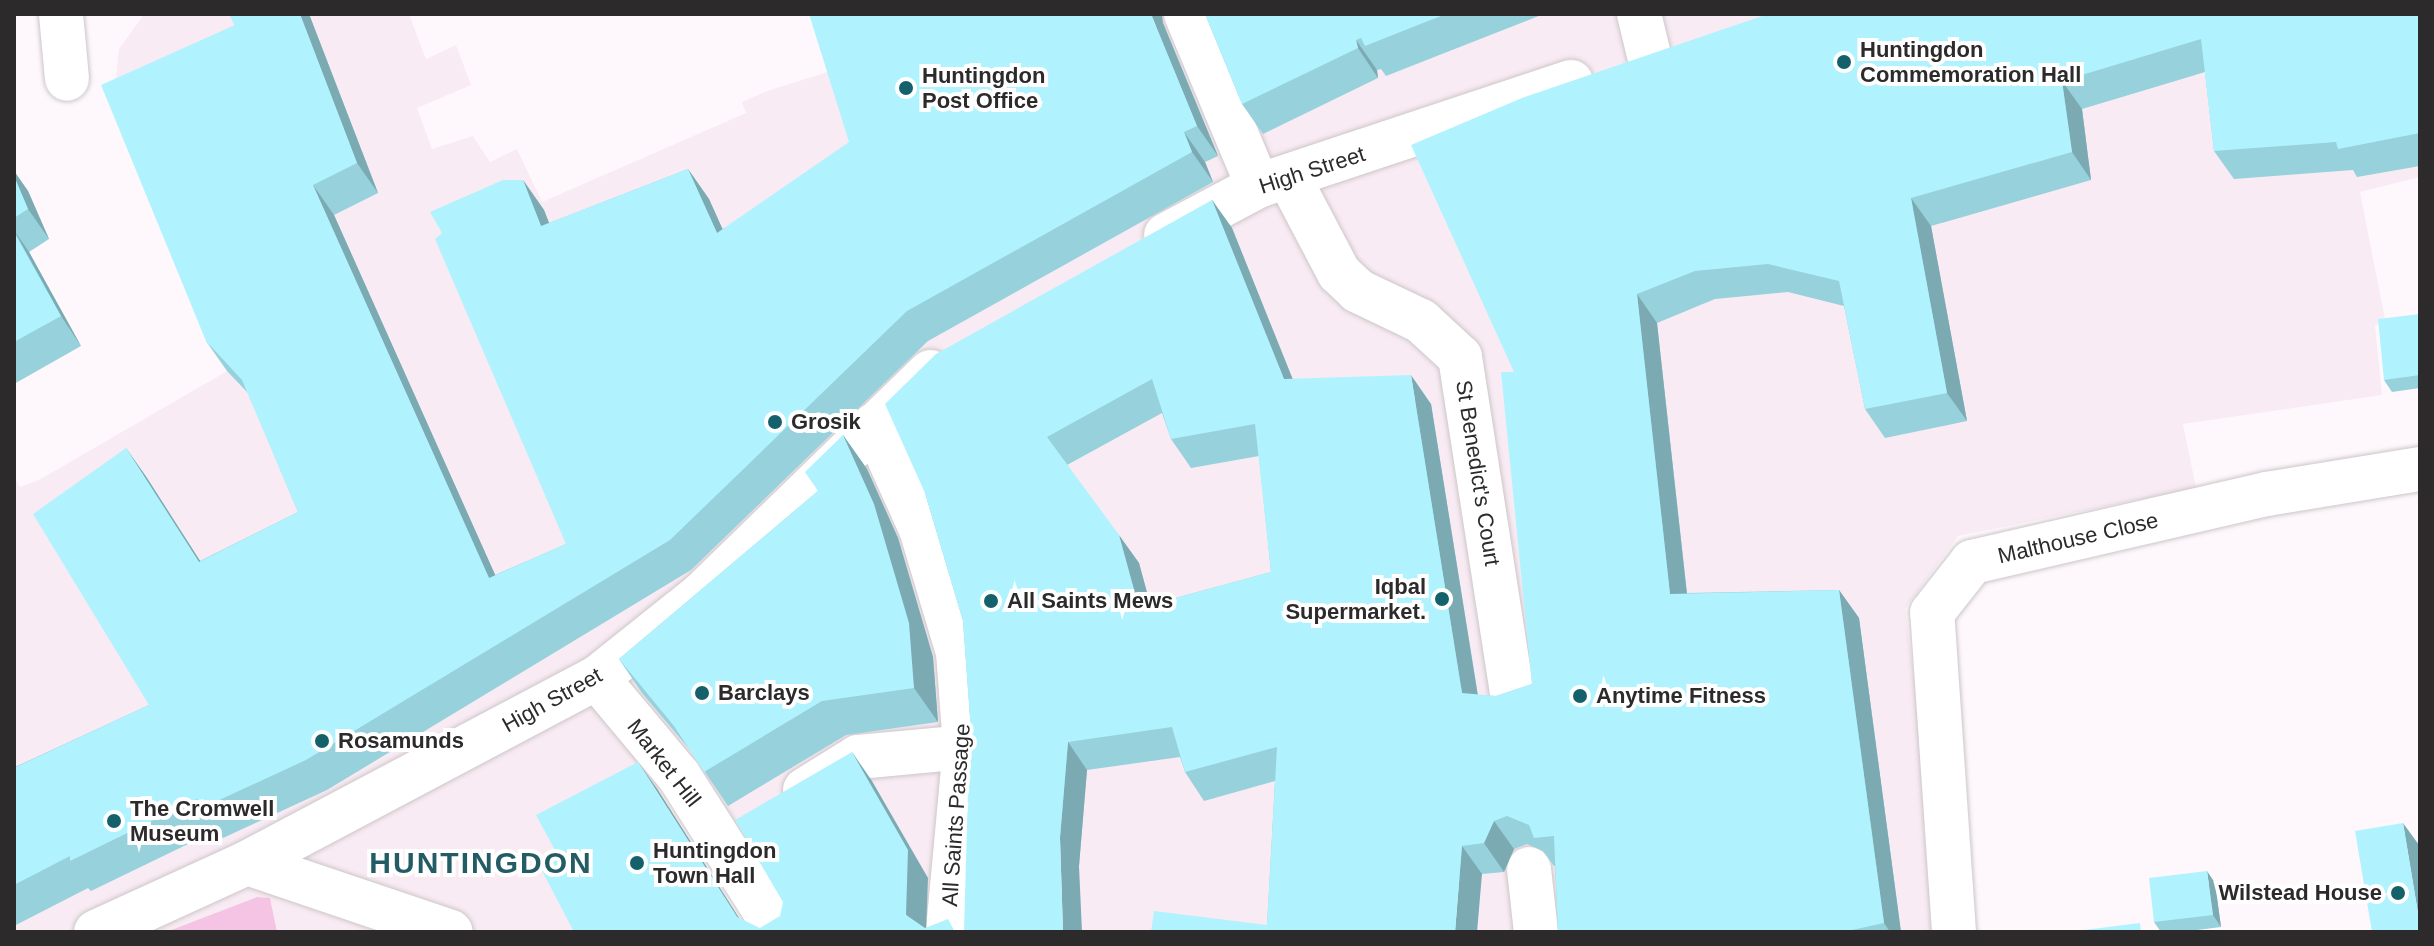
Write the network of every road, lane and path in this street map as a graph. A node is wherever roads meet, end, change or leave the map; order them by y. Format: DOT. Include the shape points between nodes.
graph roads {
  1 [pos="61,14"];
  2 [pos="1186,14"];
  3 [pos="1644,34"];
  4 [pos="1691,41"];
  5 [pos="67,79"];
  6 [pos="1274,182"];
  7 [pos="1136,251"];
  8 [pos="961,349"];
  9 [pos="874,425"];
  10 [pos="2420,469"];
  11 [pos="597,678"];
  12 [pos="1513,700"];
  13 [pos="965,747"];
  14 [pos="750,823"];
  15 [pos="247,863"];
  16 [pos="1529,869"];
  17 [pos="96,932"];
  18 [pos="451,932"];
  19 [pos="778,932"];
  20 [pos="948,932"];
  21 [pos="1536,932"];
  22 [pos="1954,932"];
  1 -- 5 [label="street"];
  2 -- 6 [label="street, St Benedict's Court"];
  3 -- 4 [label="street, High Street"];
  3 -- 6 [label="street, High Street"];
  6 -- 7 [label="street, High Street"];
  6 -- 12 [label="street, St Benedict's Court" via="1339,273 1358,291 1432,328 1460,357"];
  8 -- 9 [label="street, High Street"];
  9 -- 11 [label="street, High Street" via="701,595"];
  9 -- 13 [label="street, All Saints Passage" via="921,529 958,652"];
  10 -- 22 [label="street, Malthouse Close" via="2267,494 1972,562 1932,613"];
  11 -- 14 [label="street, Market Hill" via="679,776"];
  11 -- 15 [label="street, High Street"];
  13 -- 14 [label="street" via="858,757"];
  13 -- 20 [label="street, All Saints Passage"];
  14 -- 19 [label="street, Market Hill"];
  15 -- 17 [label="street, High Street"];
  15 -- 18 [label="street"];
  16 -- 21 [label="street"];
}
